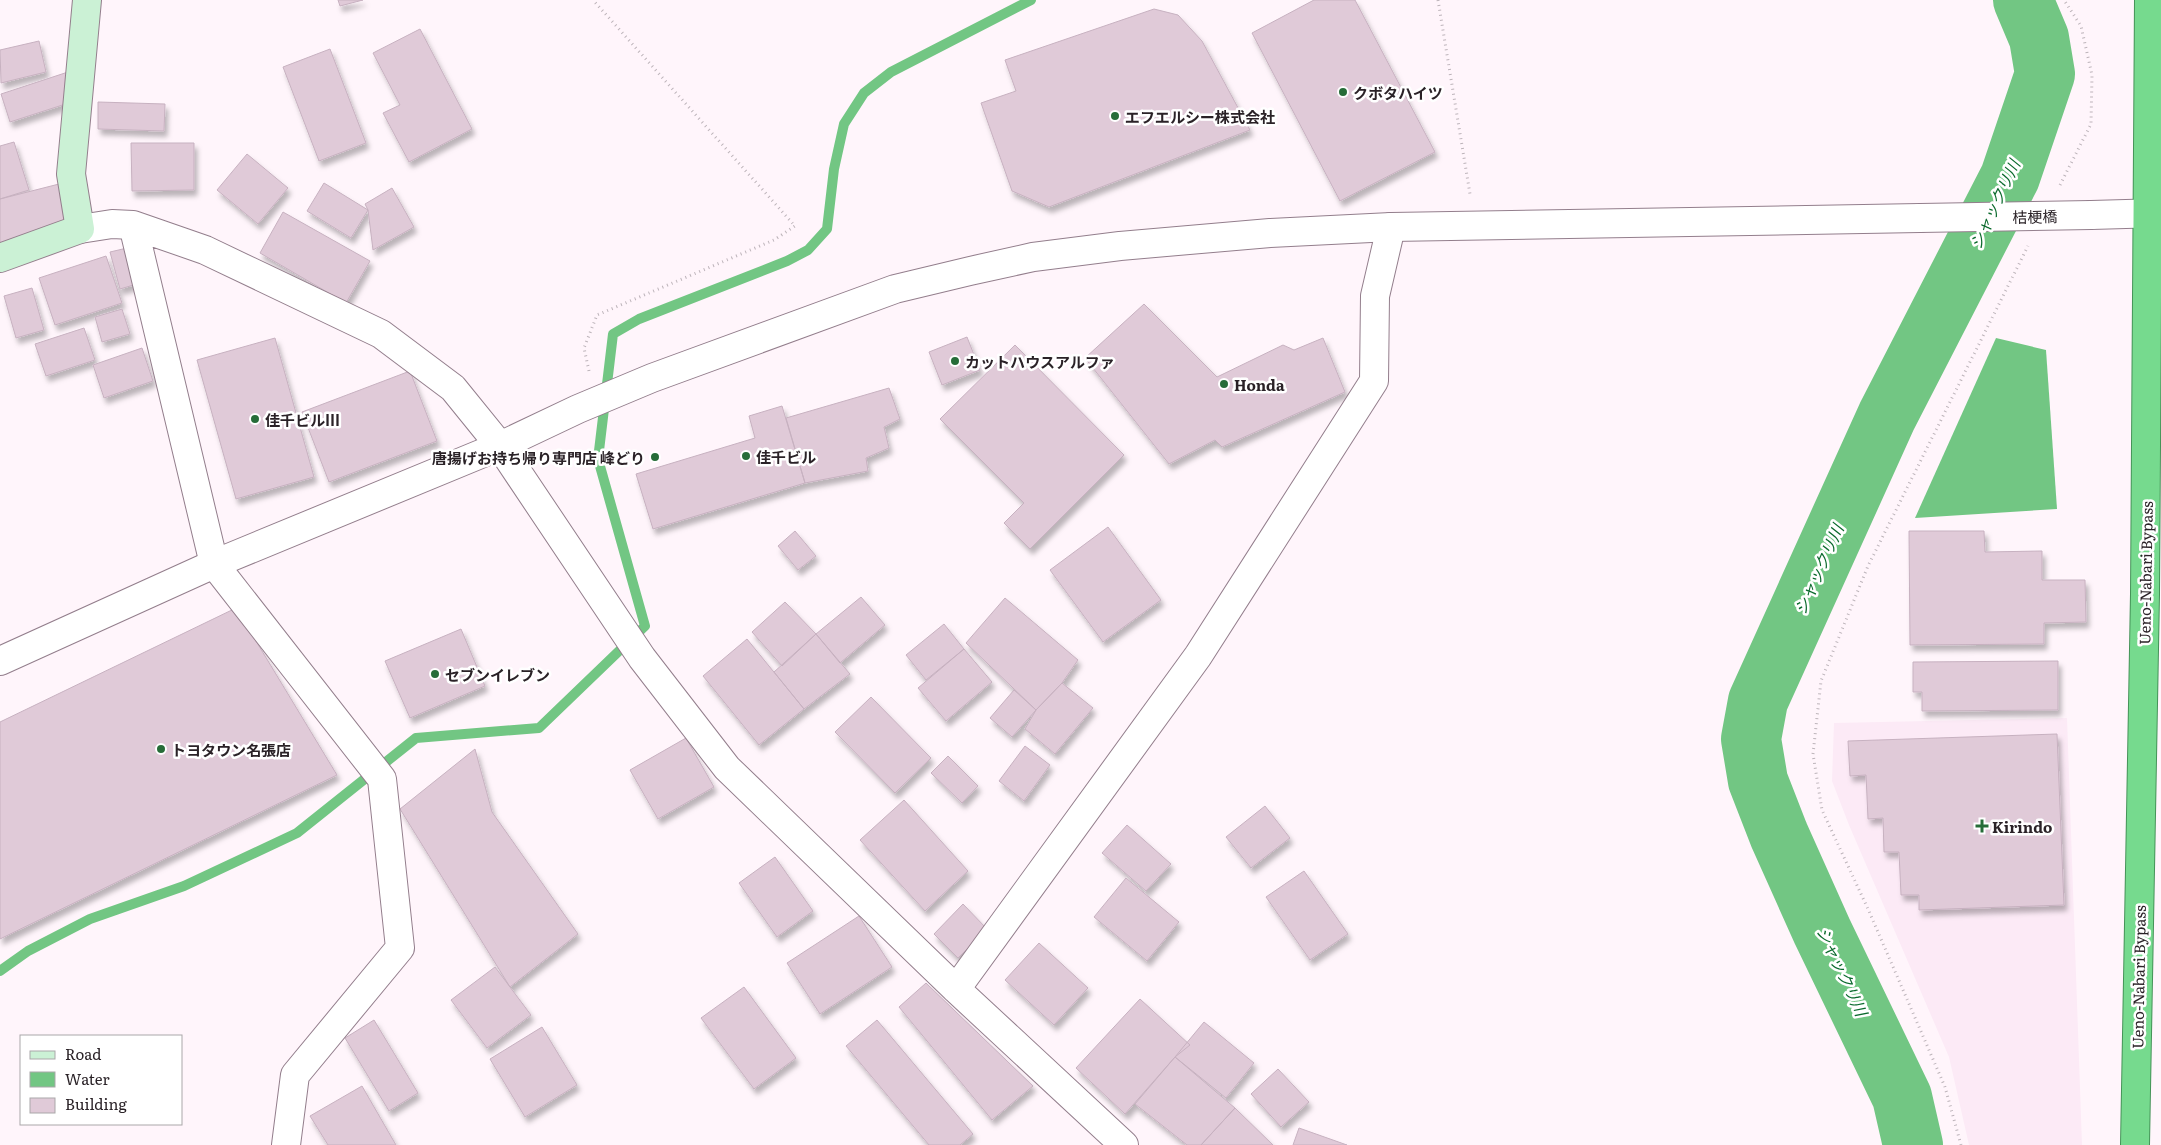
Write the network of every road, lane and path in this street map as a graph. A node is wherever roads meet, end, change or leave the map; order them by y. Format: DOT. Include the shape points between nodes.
graph roads {
  1 [pos="87,0"];
  2 [pos="593,0"];
  3 [pos="1438,0"];
  4 [pos="2064,0"];
  5 [pos="2149,0"];
  6 [pos="2059,186"];
  7 [pos="2154,214"];
  8 [pos="133,225"];
  9 [pos="1392,227"];
  10 [pos="1475,227"];
  11 [pos="80,229"];
  12 [pos="2032,239"];
  13 [pos="0,258"];
  14 [pos="586,406"];
  15 [pos="500,446"];
  16 [pos="214,564"];
  17 [pos="0,661"];
  18 [pos="956,989"];
  19 [pos="286,1145"];
  20 [pos="1124,1145"];
  21 [pos="1961,1145"];
  22 [pos="2136,1145"];
  1 -- 11 [label="main road" via="71,174"];
  2 -- 14 [label="path" via="795,226 774,240 597,315 584,348"];
  3 -- 10 [label="path"];
  4 -- 6 [label="path" via="2081,26 2092,75 2091,124"];
  5 -- 7 [label="highway, Ueno-Nabari Bypass"];
  7 -- 10 [label="street, 桔梗橋, bridge"];
  7 -- 22 [label="highway, Ueno-Nabari Bypass"];
  8 -- 11 [label="street" via="112,224"];
  8 -- 15 [label="street" via="205,250 381,334 453,388"];
  8 -- 16 [label="street"];
  9 -- 10 [label="street, 桔梗橋"];
  9 -- 14 [label="street, 桔梗橋" via="1261,233 1033,257 894,289 652,378"];
  9 -- 18 [label="street" via="1375,296 1374,381 1198,656"];
  11 -- 13 [label="main road"];
  12 -- 21 [label="path" via="1868,566 1821,681 1813,754 1822,810 1945,1087"];
  14 -- 15 [label="street, 桔梗橋"];
  15 -- 16 [label="street, 桔梗橋"];
  15 -- 18 [label="street" via="642,658 727,768"];
  16 -- 17 [label="street, 桔梗橋"];
  16 -- 19 [label="street" via="382,779 400,948 295,1076"];
  18 -- 20 [label="street"];
}
